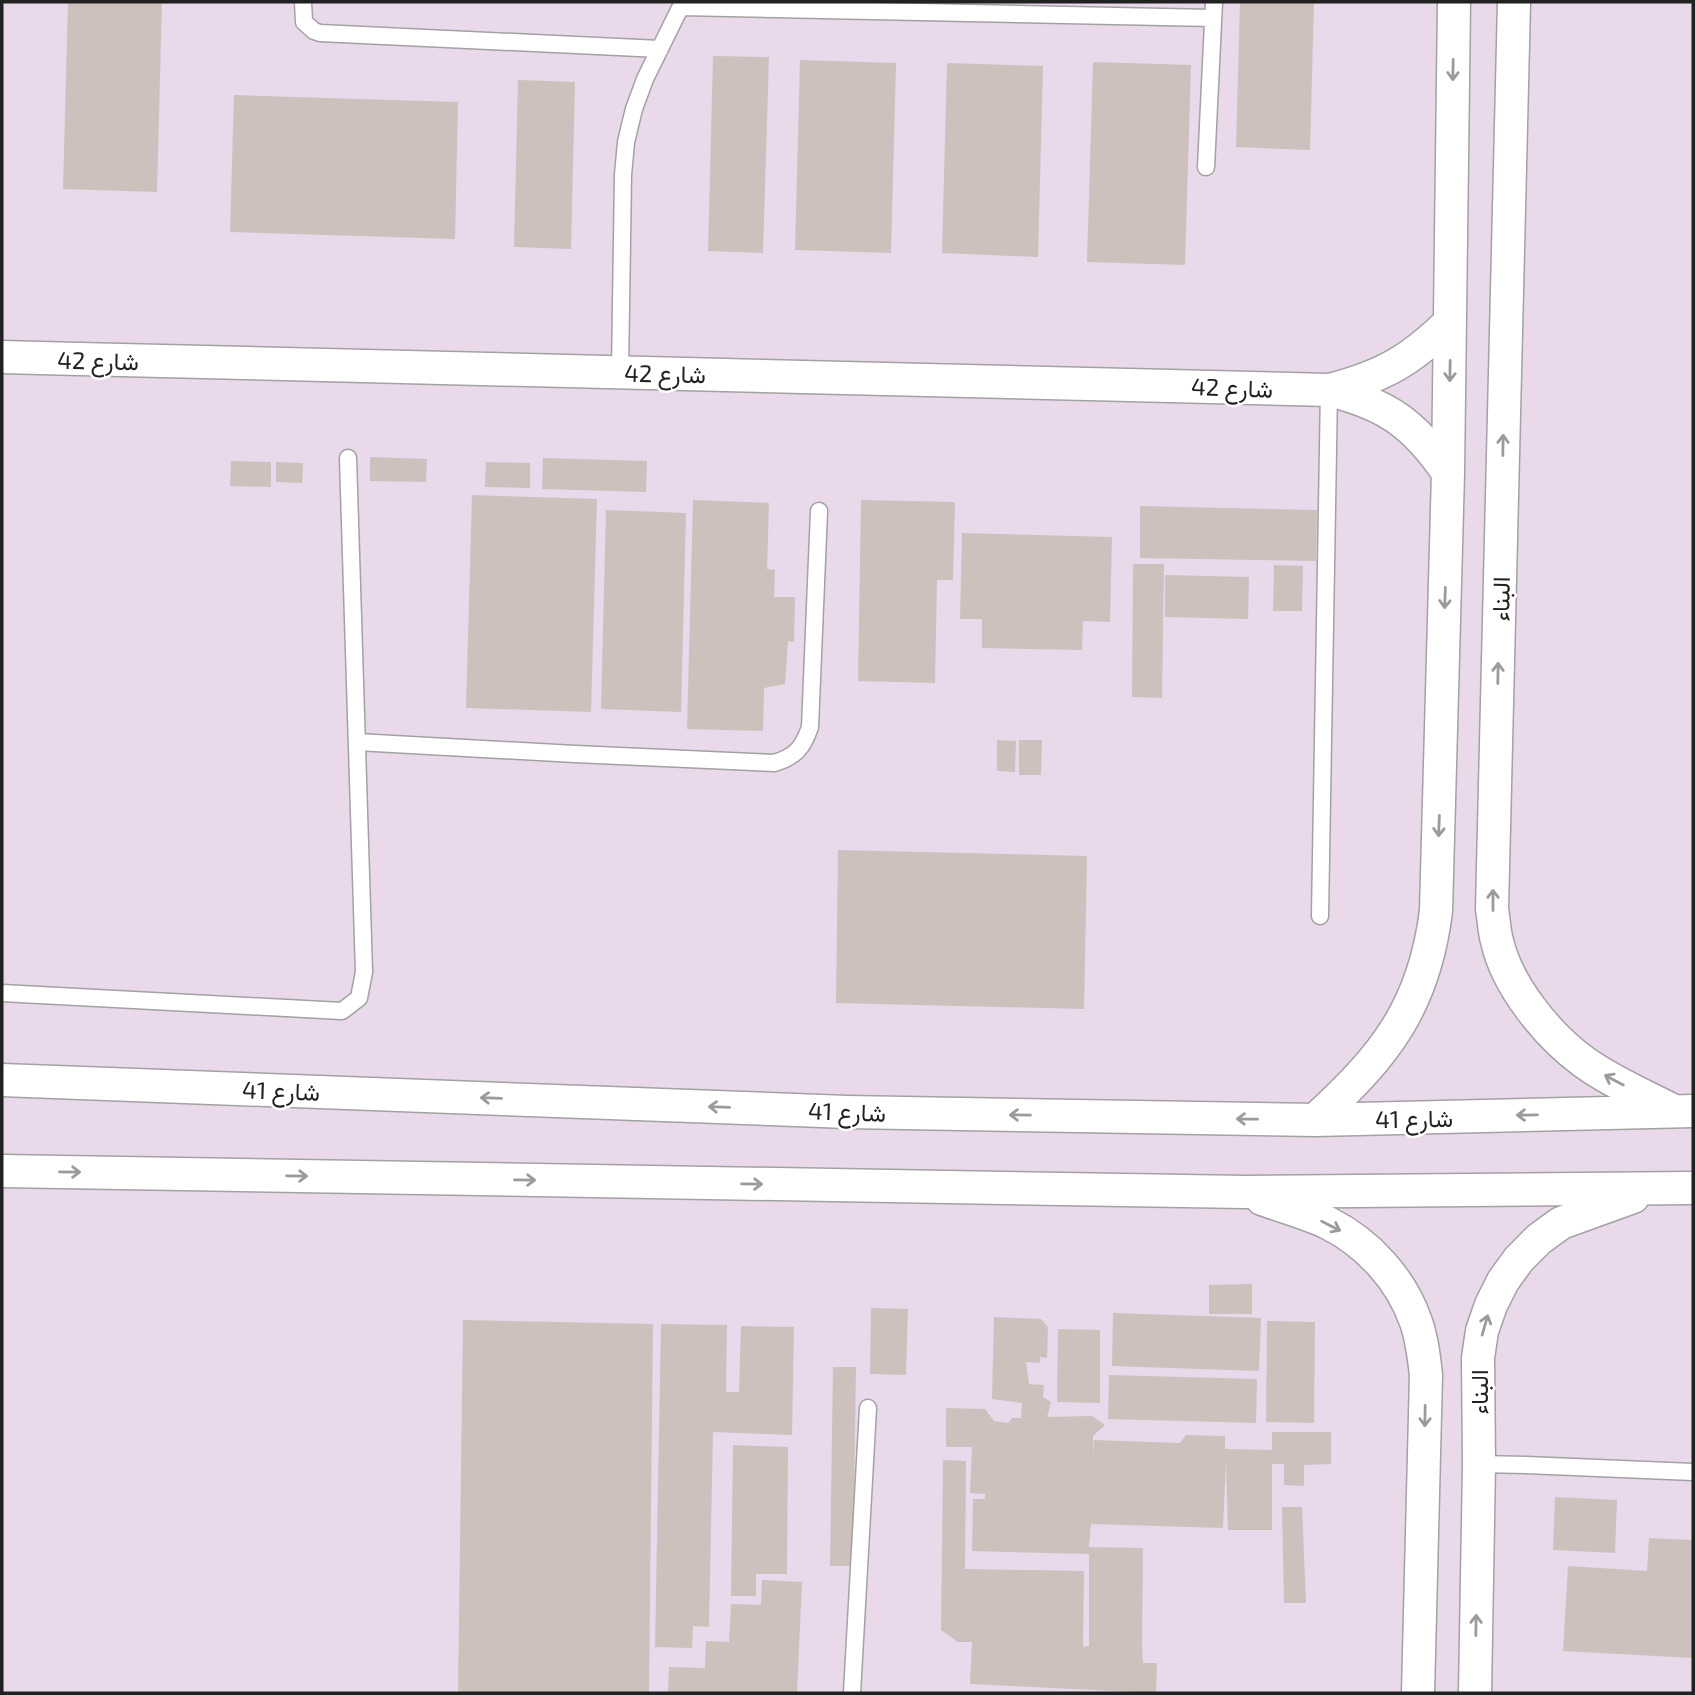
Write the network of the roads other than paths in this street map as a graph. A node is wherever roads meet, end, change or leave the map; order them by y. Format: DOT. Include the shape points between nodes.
graph roads {
  1 [pos="303,2"];
  2 [pos="1454,2"];
  3 [pos="1514,2"];
  4 [pos="682,4"];
  5 [pos="1213,10"];
  6 [pos="660,49"];
  7 [pos="1206,167"];
  8 [pos="1450,322"];
  9 [pos="2,357"];
  10 [pos="620,372"];
  11 [pos="1329,390"];
  12 [pos="348,458"];
  13 [pos="1448,472"];
  14 [pos="819,511"];
  15 [pos="357,742"];
  16 [pos="1320,916"];
  17 [pos="2,993"];
  18 [pos="2,1080"];
  19 [pos="1684,1111"];
  20 [pos="1315,1120"];
  21 [pos="2,1171"];
  22 [pos="1657,1188"];
  23 [pos="1693,1188"];
  24 [pos="1244,1192"];
  25 [pos="868,1408"];
  26 [pos="1479,1465"];
  27 [pos="1693,1472"];
  28 [pos="852,1693"];
  29 [pos="1418,1693"];
  30 [pos="1475,1693"];
  1 -- 6 [label="lane" via="304,22 320,33"];
  2 -- 8 [label="street, one-way"];
  19 -- 3 [label="street, البناء, one-way" via="1610,1079 1562,1044 1523,997 1497,943 1492,909"];
  4 -- 5 [label="lane"];
  4 -- 6 [label="lane"];
  5 -- 7 [label="lane"];
  6 -- 10 [label="lane" via="645,79 626,142"];
  8 -- 11 [label="street, شارع 42" via="1407,359 1382,373"];
  8 -- 13 [label="street, one-way"];
  9 -- 10 [label="street, شارع 42"];
  10 -- 11 [label="street, شارع 42"];
  11 -- 13 [label="street, شارع 42" via="1358,397 1410,427"];
  11 -- 16 [label="lane"];
  12 -- 15 [label="lane"];
  13 -- 20 [label="street, one-way" via="1433,940 1401,1024 1347,1092"];
  14 -- 15 [label="lane" via="810,727 806,740 787,759 748,762"];
  15 -- 17 [label="lane" via="365,972 359,998 342,1011"];
  20 -- 18 [label="street, شارع 41, one-way" via="848,1112"];
  19 -- 20 [label="street, شارع 41, one-way"];
  21 -- 24 [label="street, one-way"];
  22 -- 23 [label="street"];
  22 -- 24 [label="street"];
  26 -- 22 [label="street, البناء, one-way" via="1478,1358 1482,1331 1503,1280 1539,1239 1561,1223"];
  24 -- 29 [label="street, one-way" via="1350,1236 1390,1274 1416,1321 1426,1374"];
  25 -- 28 [label="lane"];
  26 -- 27 [label="lane"];
  30 -- 26 [label="street, البناء, one-way"];
}
